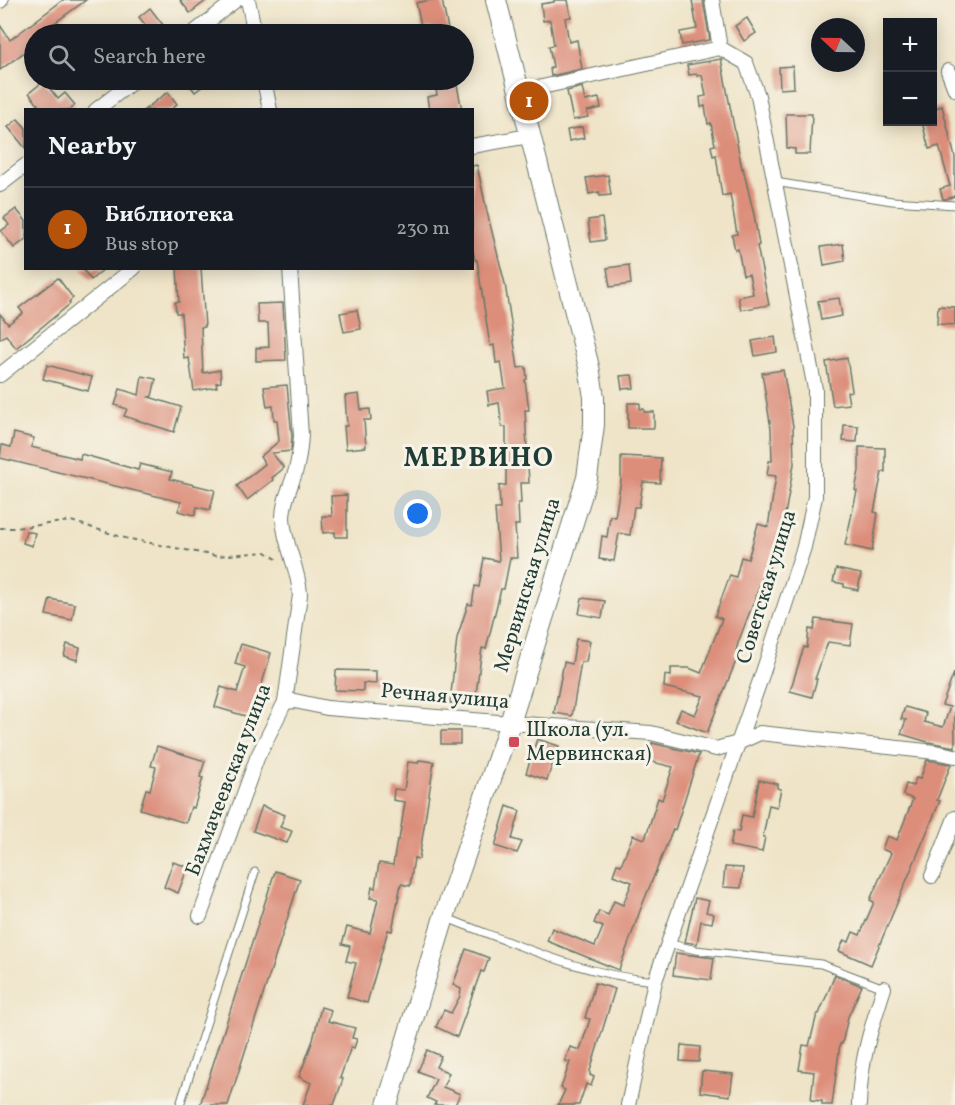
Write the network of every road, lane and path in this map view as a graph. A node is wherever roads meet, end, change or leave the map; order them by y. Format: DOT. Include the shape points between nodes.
graph roads {
  1 [pos="236,0"];
  2 [pos="248,0"];
  3 [pos="496,0"];
  4 [pos="712,0"];
  5 [pos="205,24"];
  6 [pos="253,24"];
  7 [pos="720,48"];
  8 [pos="948,71"];
  9 [pos="955,89"];
  10 [pos="122,90"];
  11 [pos="266,90"];
  12 [pos="519,92"];
  13 [pos="99,108"];
  14 [pos="270,108"];
  15 [pos="529,136"];
  16 [pos="474,146"];
  17 [pos="24,167"];
  18 [pos="775,182"];
  19 [pos="0,185"];
  20 [pos="955,205"];
  21 [pos="131,270"];
  22 [pos="290,270"];
  23 [pos="0,375"];
  24 [pos="0,528"];
  25 [pos="284,563"];
  26 [pos="285,702"];
  27 [pos="510,723"];
  28 [pos="738,743"];
  29 [pos="955,756"];
  30 [pos="955,818"];
  31 [pos="255,872"];
  32 [pos="932,876"];
  33 [pos="200,916"];
  34 [pos="444,917"];
  35 [pos="667,943"];
  36 [pos="655,981"];
  37 [pos="884,988"];
  38 [pos="180,1105"];
  39 [pos="387,1105"];
  40 [pos="628,1105"];
  41 [pos="859,1105"];
  1 -- 5 [label="street"];
  2 -- 6 [label="street"];
  3 -- 12 [label="street, Мервинская улица"];
  4 -- 7 [label="street"];
  7 -- 12 [label="street"];
  7 -- 18 [label="street, Советская улица" via="746,63 758,96"];
  8 -- 9 [label="street"];
  10 -- 13 [label="street"];
  11 -- 14 [label="street"];
  12 -- 15 [label="street, Мервинская улица"];
  15 -- 16 [label="street"];
  15 -- 27 [label="street, Мервинская улица" via="589,367 594,424 586,478"];
  17 -- 19 [label="street"];
  18 -- 20 [label="lane" via="892,201"];
  18 -- 28 [label="street, Советская улица" via="815,389 815,496 804,547"];
  21 -- 23 [label="street"];
  22 -- 26 [label="street, Бахмачеевская улица" via="300,444 283,518 300,595"];
  24 -- 25 [label="path" via="71,521 125,538 216,556 266,552"];
  26 -- 27 [label="street, Речная улица"];
  26 -- 33 [label="street, Бахмачеевская улица" via="257,758"];
  27 -- 28 [label="street, Речная улица" via="651,733 716,749"];
  27 -- 34 [label="street, Мервинская улица"];
  28 -- 29 [label="street, Речная улица" via="760,733"];
  28 -- 35 [label="street, Советская улица"];
  30 -- 32 [label="street"];
  31 -- 38 [label="lane"];
  34 -- 36 [label="lane" via="591,971"];
  34 -- 39 [label="street, Мервинская улица"];
  35 -- 36 [label="street, Советская улица"];
  35 -- 37 [label="lane" via="696,950 821,964"];
  36 -- 40 [label="street, Советская улица"];
  37 -- 41 [label="street" via="866,1043"];
}
